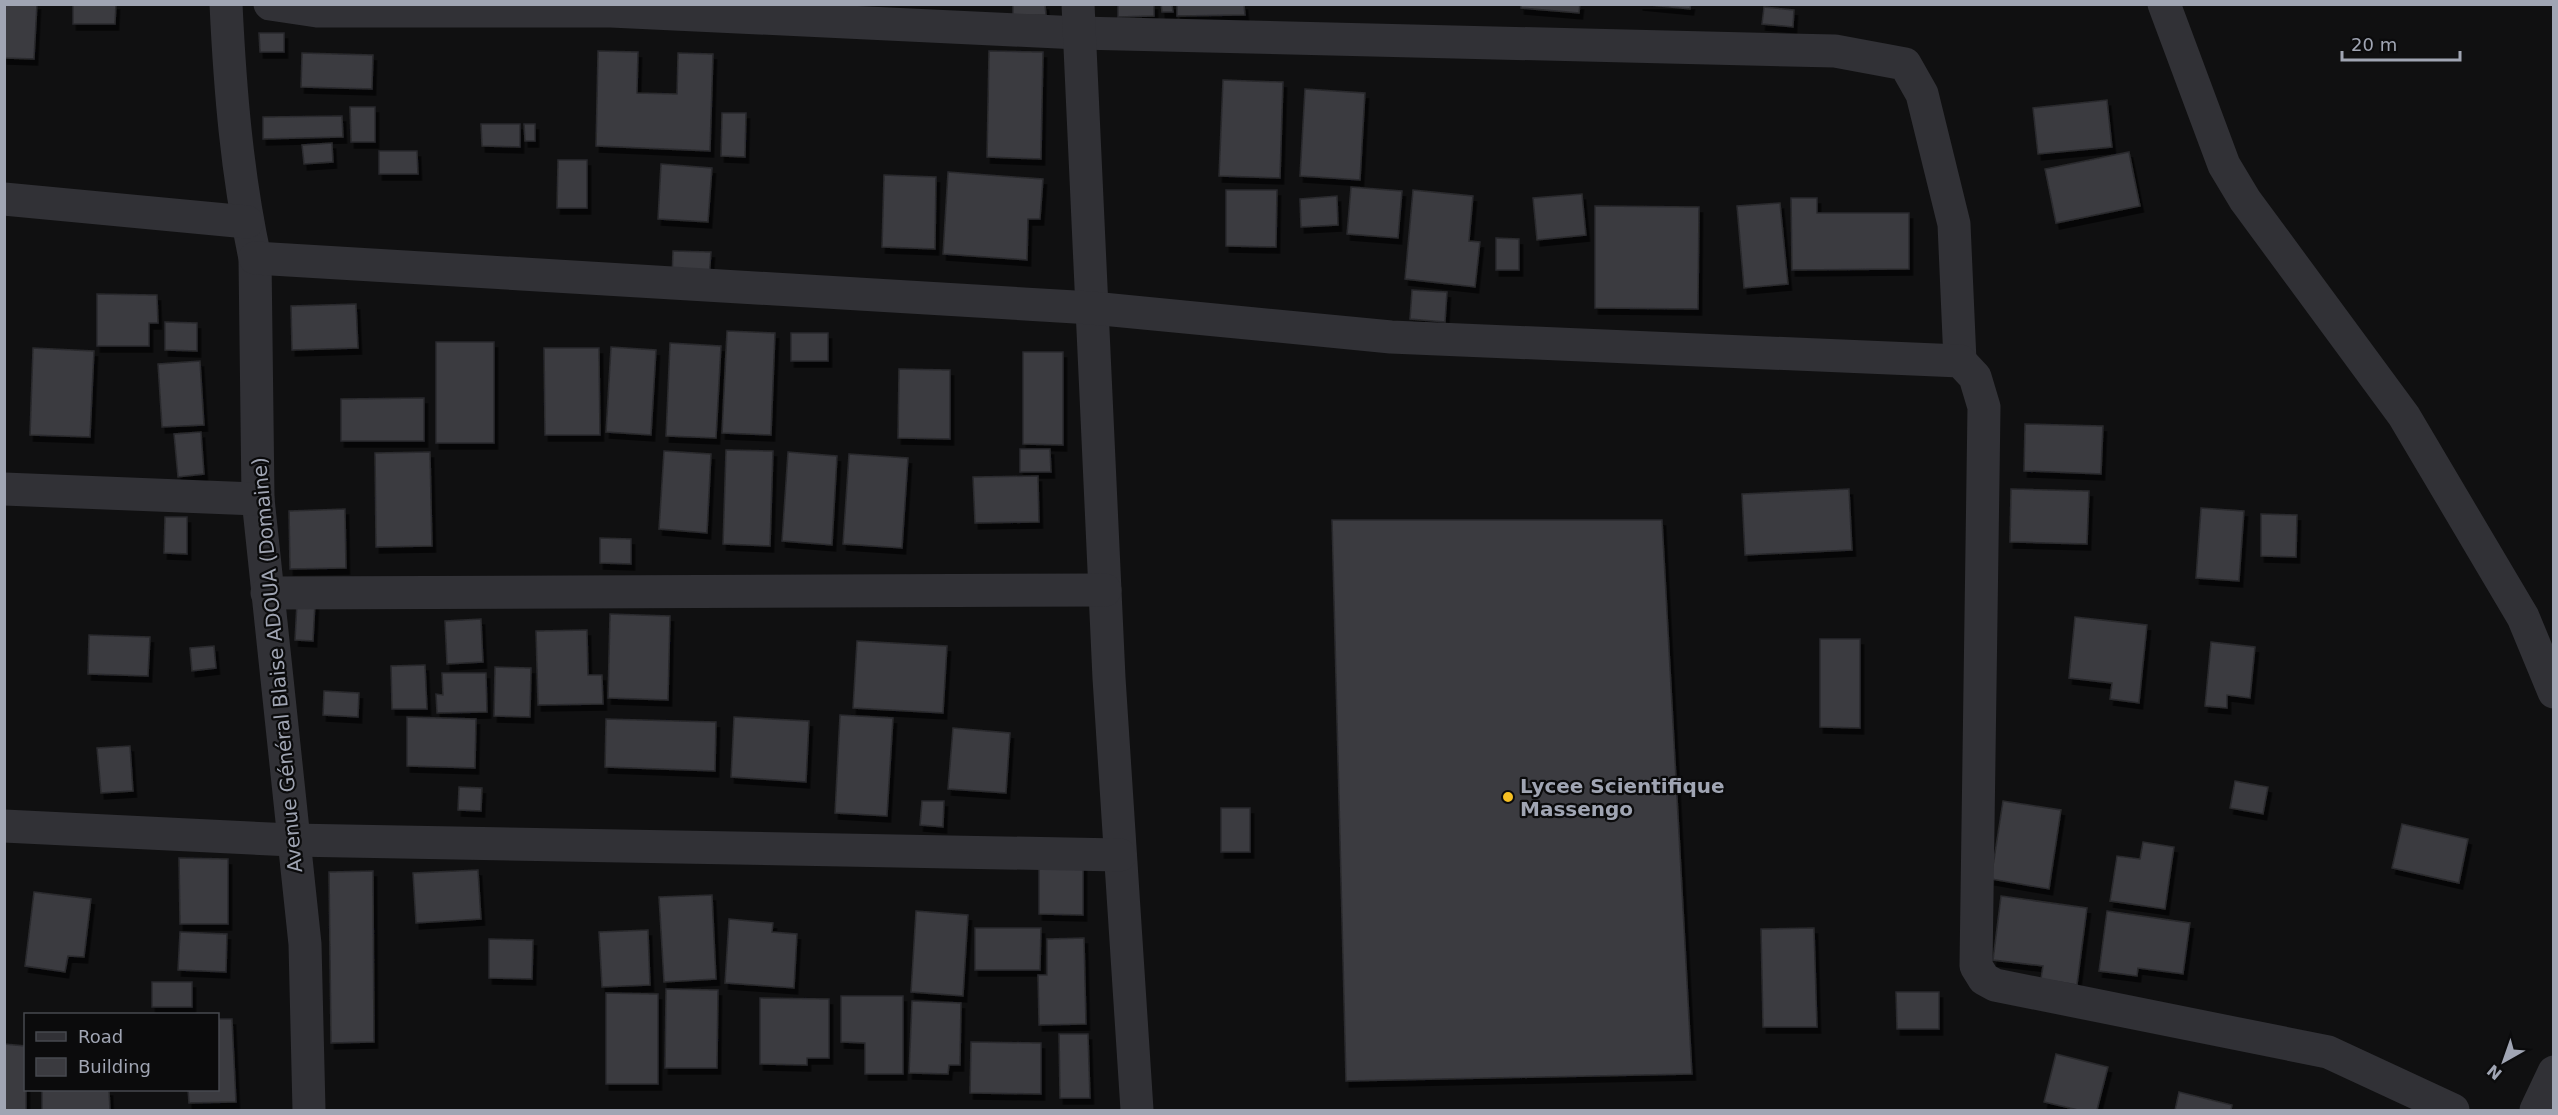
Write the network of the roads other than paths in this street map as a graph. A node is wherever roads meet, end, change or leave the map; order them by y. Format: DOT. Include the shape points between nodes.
graph roads {
  1 [pos="226,4"];
  2 [pos="270,4"];
  3 [pos="2164,4"];
  4 [pos="1078,19"];
  5 [pos="4,199"];
  6 [pos="247,222"];
  7 [pos="255,258"];
  8 [pos="1092,308"];
  9 [pos="1960,361"];
  10 [pos="4,489"];
  11 [pos="258,499"];
  12 [pos="1105,590"];
  13 [pos="267,593"];
  14 [pos="2553,692"];
  15 [pos="4,826"];
  16 [pos="292,840"];
  17 [pos="1120,855"];
  18 [pos="2553,1072"];
  19 [pos="309,1110"];
  20 [pos="1115,1110"];
  21 [pos="1137,1110"];
  22 [pos="2453,1110"];
  23 [pos="2536,1110"];
  1 -- 6 [label="street, Avenue Général Blaise ADOUA (Domaine)"];
  2 -- 4 [label="street" via="317,11"];
  3 -- 14 [label="street" via="2224,165 2245,200 2404,416 2523,617"];
  4 -- 8 [label="street"];
  4 -- 9 [label="street" via="1835,51 1905,64 1922,94 1954,224"];
  5 -- 6 [label="street"];
  6 -- 7 [label="street, Avenue Général Blaise ADOUA (Domaine)"];
  7 -- 8 [label="street"];
  7 -- 11 [label="street, Avenue Général Blaise ADOUA (Domaine)"];
  8 -- 9 [label="street" via="1391,337"];
  8 -- 12 [label="street"];
  9 -- 22 [label="street" via="1975,377 1984,407 1976,966 1984,980 1995,986 2328,1052"];
  10 -- 11 [label="street"];
  11 -- 13 [label="street, Avenue Général Blaise ADOUA (Domaine)"];
  12 -- 13 [label="street"];
  12 -- 17 [label="street"];
  13 -- 16 [label="street, Avenue Général Blaise ADOUA (Domaine)"];
  15 -- 16 [label="street"];
  16 -- 17 [label="street"];
  16 -- 19 [label="street, Avenue Général Blaise ADOUA (Domaine)" via="305,944"];
  17 -- 21 [label="street"];
  18 -- 23 [label="street"];
  20 -- 21 [label="street"];
}
